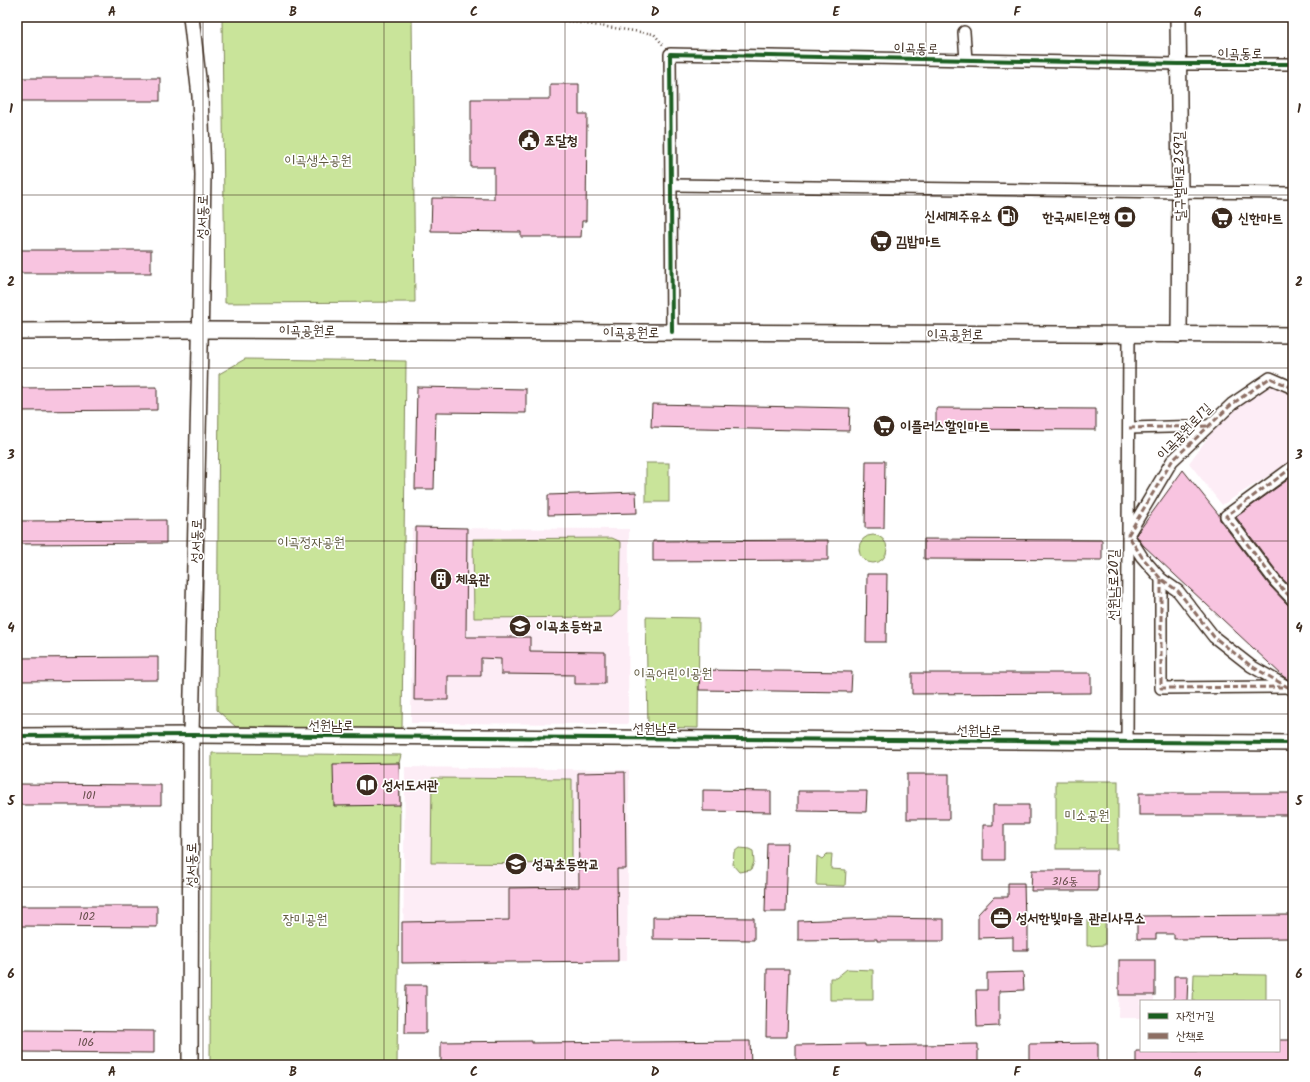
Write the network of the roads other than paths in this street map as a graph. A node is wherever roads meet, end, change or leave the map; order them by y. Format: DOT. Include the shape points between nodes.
graph roads {
  1 [pos="191,17"];
  2 [pos="1178,17"];
  3 [pos="964,32"];
  4 [pos="966,60"];
  5 [pos="1178,64"];
  6 [pos="1293,64"];
  7 [pos="672,185"];
  8 [pos="1180,192"];
  9 [pos="1293,193"];
  10 [pos="201,330"];
  11 [pos="17,331"];
  12 [pos="672,332"];
  13 [pos="1129,334"];
  14 [pos="1179,335"];
  15 [pos="1293,335"];
  16 [pos="1293,388"];
  17 [pos="1208,426"];
  18 [pos="1129,428"];
  19 [pos="1293,468"];
  20 [pos="1128,535"];
  21 [pos="1161,579"];
  22 [pos="1293,600"];
  23 [pos="1290,688"];
  24 [pos="191,735"];
  25 [pos="17,736"];
  26 [pos="1127,742"];
  27 [pos="1293,743"];
  28 [pos="190,1065"];
  1 -- 10 [label="main road, 성서동로" via="200,96 203,175"];
  2 -- 5 [label="main road, 달구벌대로259길"];
  3 -- 4 [label="street"];
  4 -- 5 [label="street, 이곡동로"];
  4 -- 7 [label="street, 이곡동로" via="670,54"];
  5 -- 6 [label="street, 이곡동로"];
  5 -- 8 [label="main road, 달구벌대로259길"];
  7 -- 8 [label="street"];
  7 -- 12 [label="street"];
  8 -- 9 [label="street"];
  8 -- 14 [label="main road, 달구벌대로259길"];
  10 -- 11 [label="main road, 이곡공원로"];
  10 -- 12 [label="main road, 이곡공원로"];
  10 -- 24 [label="main road, 성서동로"];
  12 -- 13 [label="main road, 이곡공원로"];
  13 -- 14 [label="main road, 이곡공원로"];
  13 -- 18 [label="street, 선원남로20길"];
  14 -- 15 [label="main road, 이곡공원로"];
  16 -- 17 [label="street, 이곡공원로1길" via="1270,378 1232,404"];
  17 -- 18 [label="street"];
  17 -- 20 [label="street, 이곡공원로1길" via="1172,461"];
  18 -- 20 [label="street, 선원남로20길"];
  19 -- 22 [label="street" via="1226,516 1276,582"];
  20 -- 21 [label="street"];
  20 -- 26 [label="street, 선원남로20길"];
  21 -- 23 [label="street" via="1178,591 1214,637 1251,666"];
  21 -- 23 [label="street" via="1161,688"];
  24 -- 25 [label="main road, 선원남로"];
  24 -- 26 [label="main road, 선원남로"];
  24 -- 28 [label="main road, 성서동로"];
  26 -- 27 [label="main road, 선원남로"];
}
